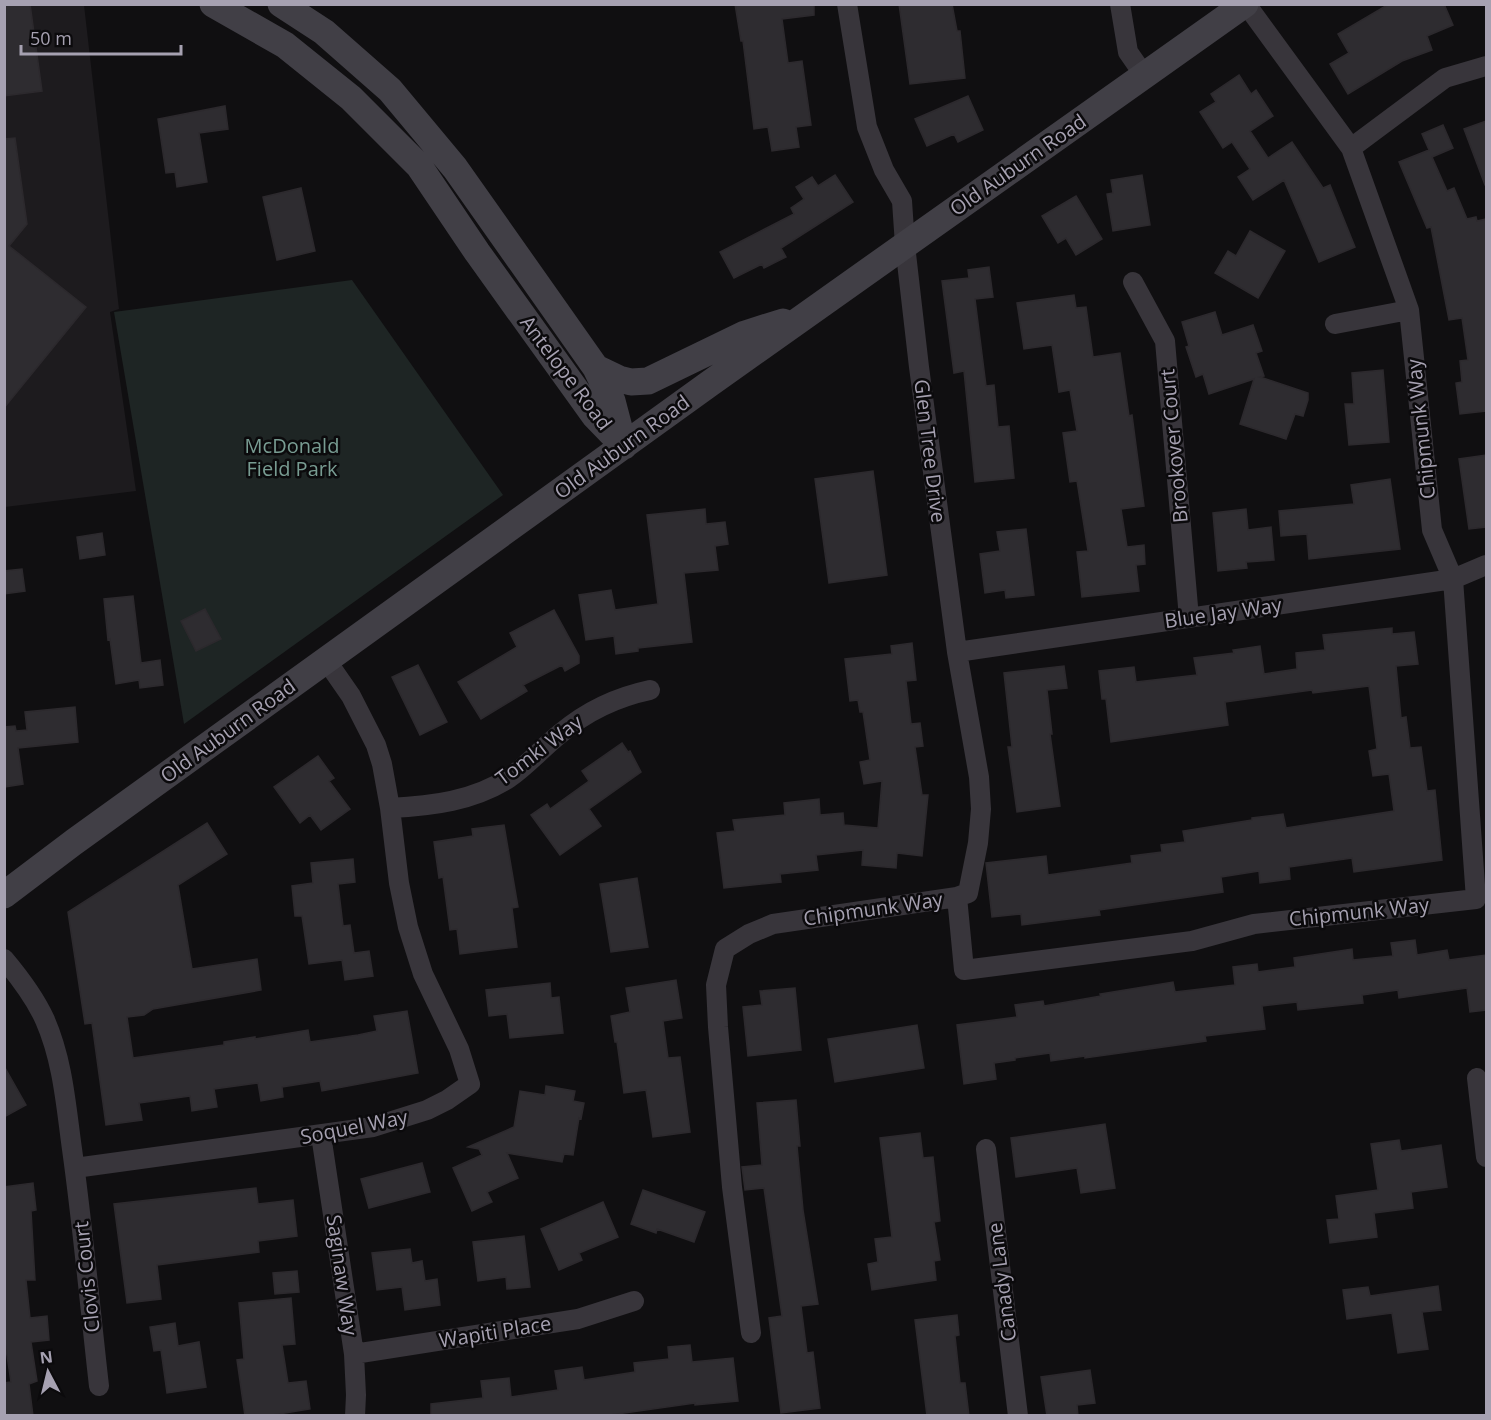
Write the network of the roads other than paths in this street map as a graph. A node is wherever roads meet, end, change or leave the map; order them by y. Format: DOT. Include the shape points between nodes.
graph roads {
  1 [pos="213,4"];
  2 [pos="281,4"];
  3 [pos="847,4"];
  4 [pos="1120,4"];
  5 [pos="1245,4"];
  6 [pos="1486,66"];
  7 [pos="1144,75"];
  8 [pos="1351,148"];
  9 [pos="905,245"];
  10 [pos="1133,282"];
  11 [pos="1409,310"];
  12 [pos="806,315"];
  13 [pos="1335,324"];
  14 [pos="596,368"];
  15 [pos="624,446"];
  16 [pos="1486,565"];
  17 [pos="1453,579"];
  18 [pos="1189,618"];
  19 [pos="957,652"];
  20 [pos="326,660"];
  21 [pos="650,690"];
  22 [pos="390,808"];
  23 [pos="4,895"];
  24 [pos="957,897"];
  25 [pos="4,960"];
  26 [pos="1477,1078"];
  27 [pos="321,1135"];
  28 [pos="986,1149"];
  29 [pos="1486,1157"];
  30 [pos="75,1168"];
  31 [pos="634,1301"];
  32 [pos="751,1333"];
  33 [pos="354,1354"];
  34 [pos="99,1386"];
  35 [pos="355,1416"];
  36 [pos="1018,1416"];
  1 -- 15 [label="main road, Antelope Road" via="285,45 351,99 419,166 594,415"];
  2 -- 14 [label="main road, Antelope Road" via="324,32 390,90 455,168"];
  3 -- 9 [label="street, Glen Tree Drive" via="867,127 884,170 902,201"];
  4 -- 7 [label="street" via="1128,52"];
  5 -- 7 [label="main road, Old Auburn Road"];
  5 -- 8 [label="street, Chipmunk Way"];
  6 -- 8 [label="street" via="1445,78"];
  7 -- 9 [label="main road, Old Auburn Road"];
  8 -- 11 [label="street, Chipmunk Way"];
  9 -- 12 [label="main road, Old Auburn Road"];
  9 -- 19 [label="street, Glen Tree Drive"];
  10 -- 18 [label="street, Brookover Court" via="1165,341"];
  11 -- 13 [label="street"];
  11 -- 17 [label="street, Chipmunk Way" via="1432,530"];
  12 -- 14 [label="main road" via="745,334 648,381 619,379"];
  12 -- 15 [label="main road, Old Auburn Road"];
  14 -- 15 [label="main road, Antelope Road" via="612,401"];
  15 -- 20 [label="main road, Old Auburn Road"];
  16 -- 17 [label="street, Blue Jay Way"];
  17 -- 18 [label="street, Blue Jay Way"];
  17 -- 24 [label="street, Chipmunk Way" via="1476,899 1254,924 1192,941 964,970"];
  18 -- 19 [label="street, Blue Jay Way"];
  19 -- 24 [label="street, Glen Tree Drive" via="981,809 968,892"];
  20 -- 22 [label="street, Soquel Way" via="370,730 382,764"];
  20 -- 23 [label="main road, Old Auburn Road"];
  21 -- 22 [label="street, Tomki Way" via="587,714 495,785 449,802"];
  22 -- 27 [label="street, Soquel Way" via="408,927 423,974 459,1049 470,1084 447,1100 403,1119"];
  24 -- 32 [label="street, Chipmunk Way" via="773,924 726,949 717,985 718,1027 731,1176"];
  25 -- 30 [label="street" via="24,983 57,1052"];
  26 -- 29 [label="street"];
  27 -- 30 [label="street, Soquel Way"];
  27 -- 33 [label="street, Saginaw Way"];
  28 -- 36 [label="street, Canady Lane"];
  30 -- 34 [label="street, Clovis Court"];
  31 -- 33 [label="street, Wapiti Place" via="578,1319"];
  33 -- 35 [label="street, Saginaw Way"];
}
